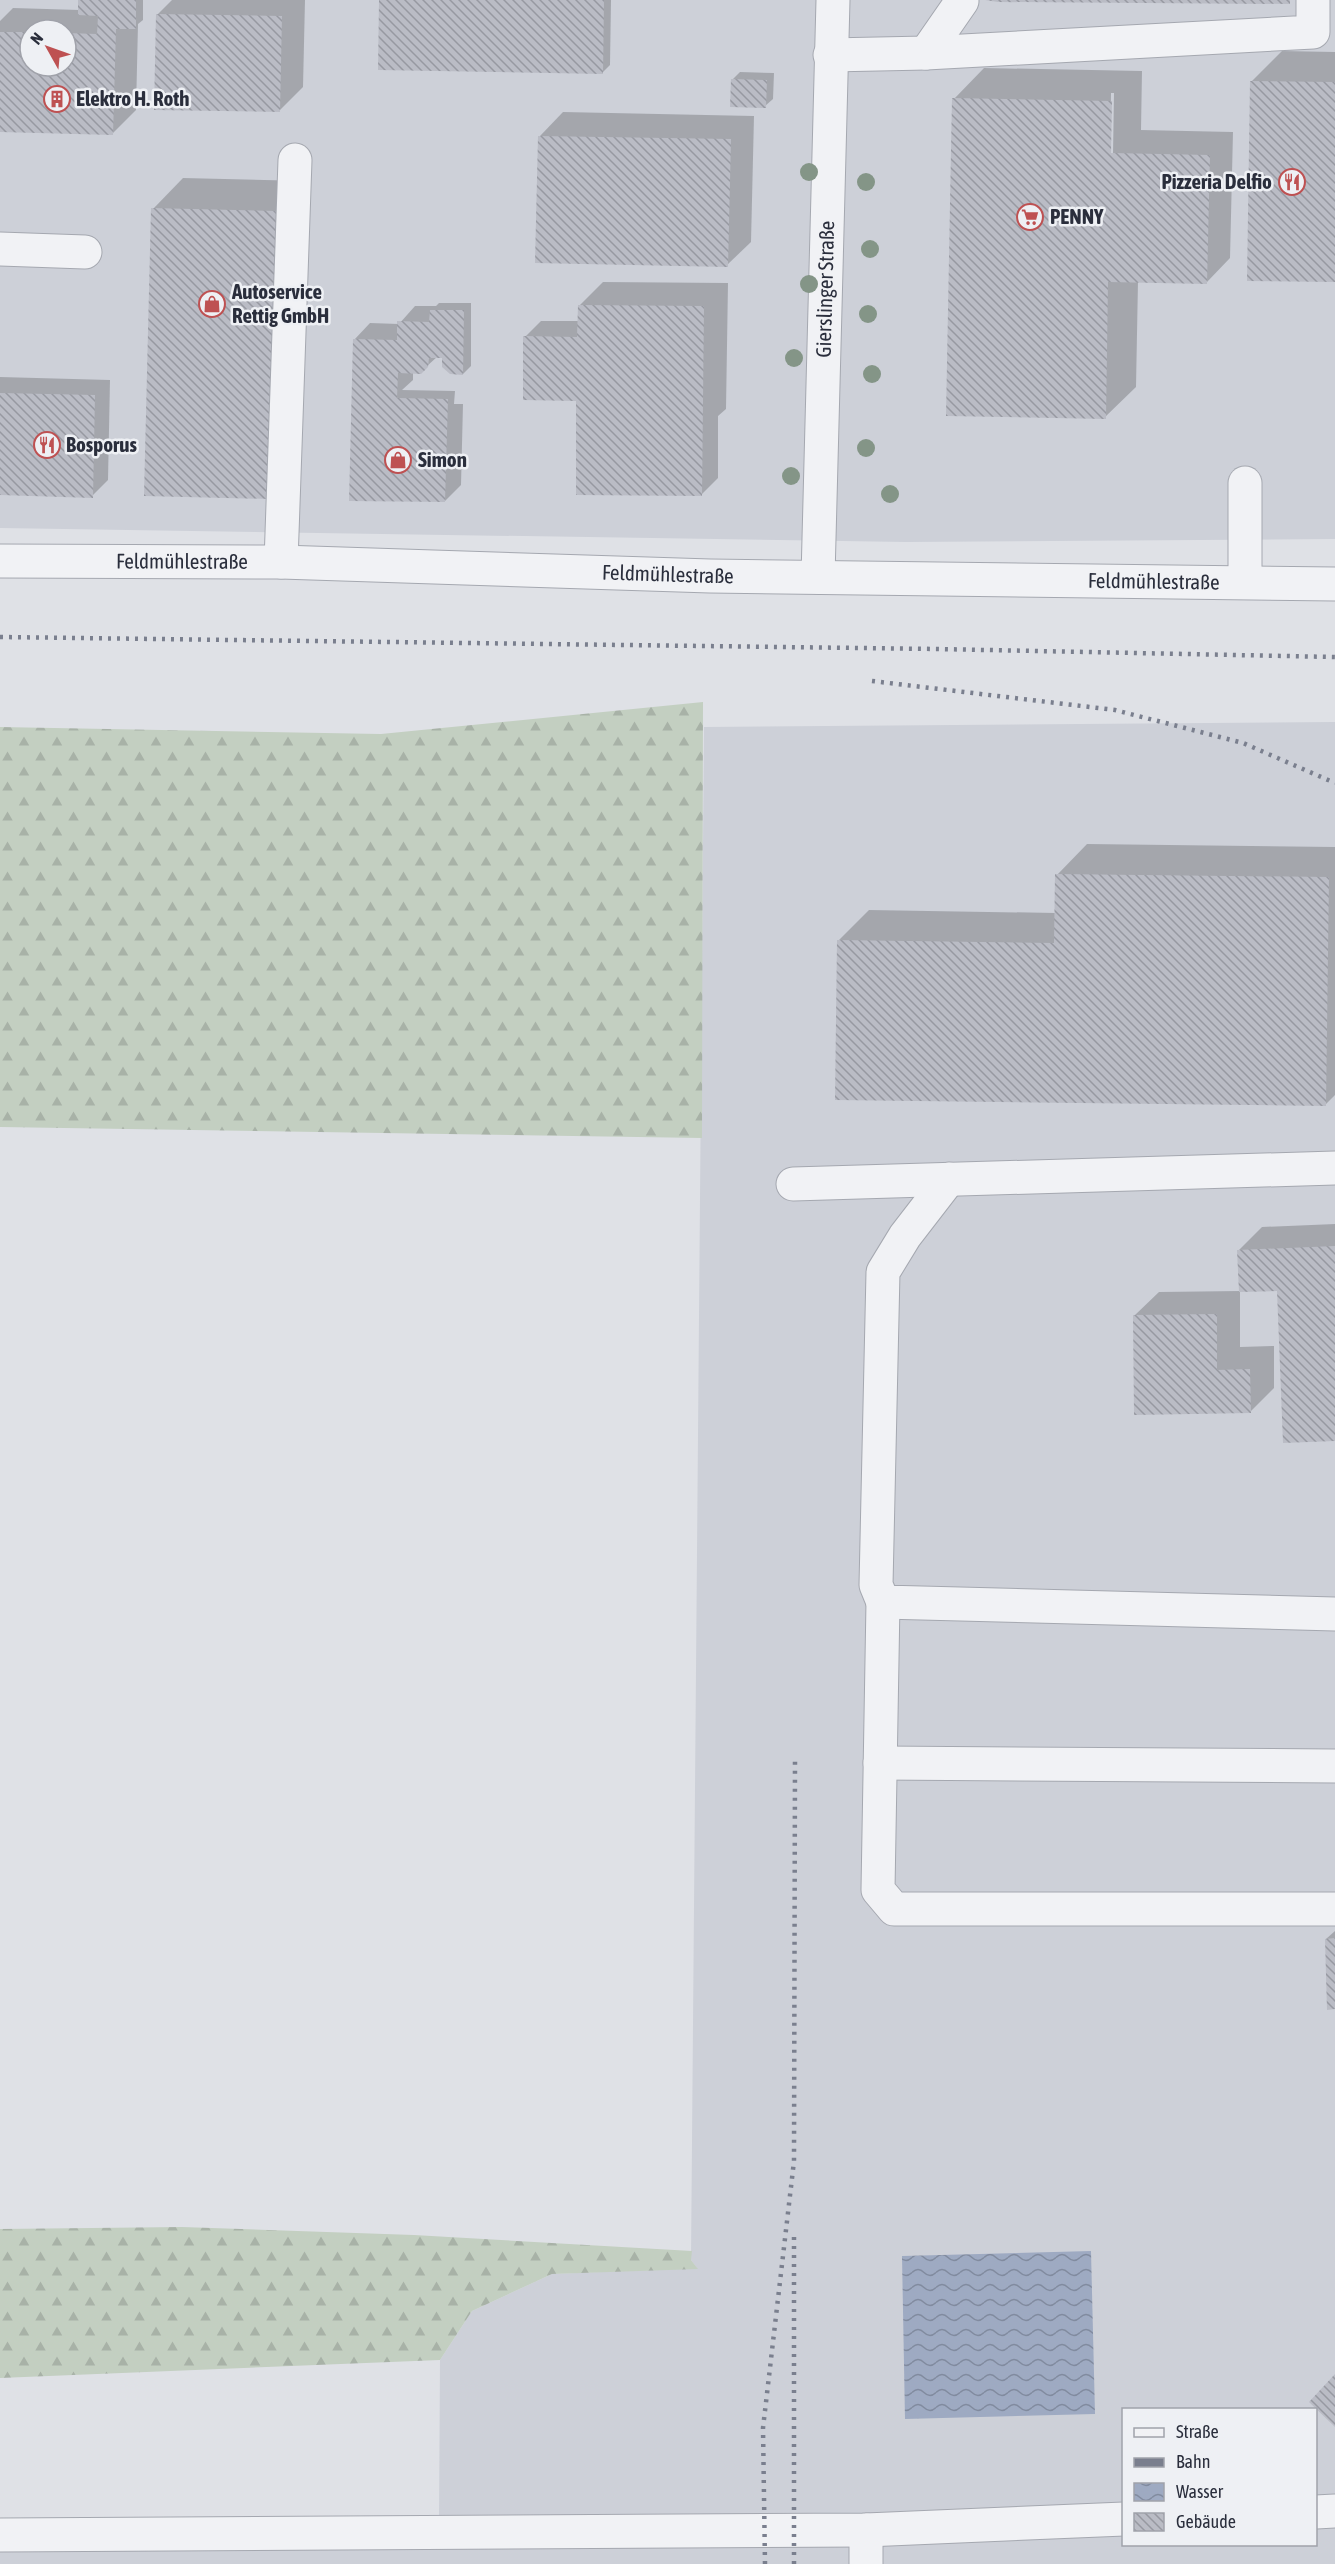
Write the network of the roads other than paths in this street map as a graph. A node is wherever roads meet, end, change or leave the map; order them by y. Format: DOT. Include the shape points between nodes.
graph roads {
  1 [pos="833,0"];
  2 [pos="1313,0"];
  3 [pos="962,1"];
  4 [pos="927,53"];
  5 [pos="830,55"];
  6 [pos="295,160"];
  7 [pos="0,249"];
  8 [pos="86,252"];
  9 [pos="1245,483"];
  10 [pos="0,561"];
  11 [pos="282,562"];
  12 [pos="818,577"];
  13 [pos="1245,582"];
  14 [pos="1335,584"];
  15 [pos="1335,1168"];
  16 [pos="949,1179"];
  17 [pos="793,1184"];
  18 [pos="883,1602"];
  19 [pos="1335,1614"];
  20 [pos="880,1763"];
  21 [pos="1335,1766"];
  22 [pos="1335,1909"];
  23 [pos="1335,2511"];
  24 [pos="1317,2512"];
  25 [pos="1122,2519"];
  26 [pos="866,2530"];
  27 [pos="0,2535"];
  28 [pos="866,2564"];
  1 -- 5 [label="street, Gierslinger Straße"];
  2 -- 4 [label="street" via="1313,32"];
  3 -- 4 [label="street"];
  4 -- 5 [label="street"];
  5 -- 12 [label="street, Gierslinger Straße"];
  6 -- 11 [label="street"];
  7 -- 8 [label="street"];
  9 -- 13 [label="street"];
  10 -- 11 [label="street, Feldmühlestraße"];
  11 -- 12 [label="street, Feldmühlestraße"];
  12 -- 13 [label="street, Feldmühlestraße"];
  13 -- 14 [label="street, Feldmühlestraße"];
  15 -- 16 [label="street"];
  16 -- 17 [label="street"];
  16 -- 18 [label="street" via="883,1272 876,1585"];
  18 -- 19 [label="street"];
  18 -- 20 [label="street"];
  20 -- 21 [label="street"];
  20 -- 22 [label="street" via="878,1890 894,1909"];
  23 -- 24 [label="street"];
  25 -- 26 [label="street"];
  26 -- 27 [label="street"];
  26 -- 28 [label="street"];
}
